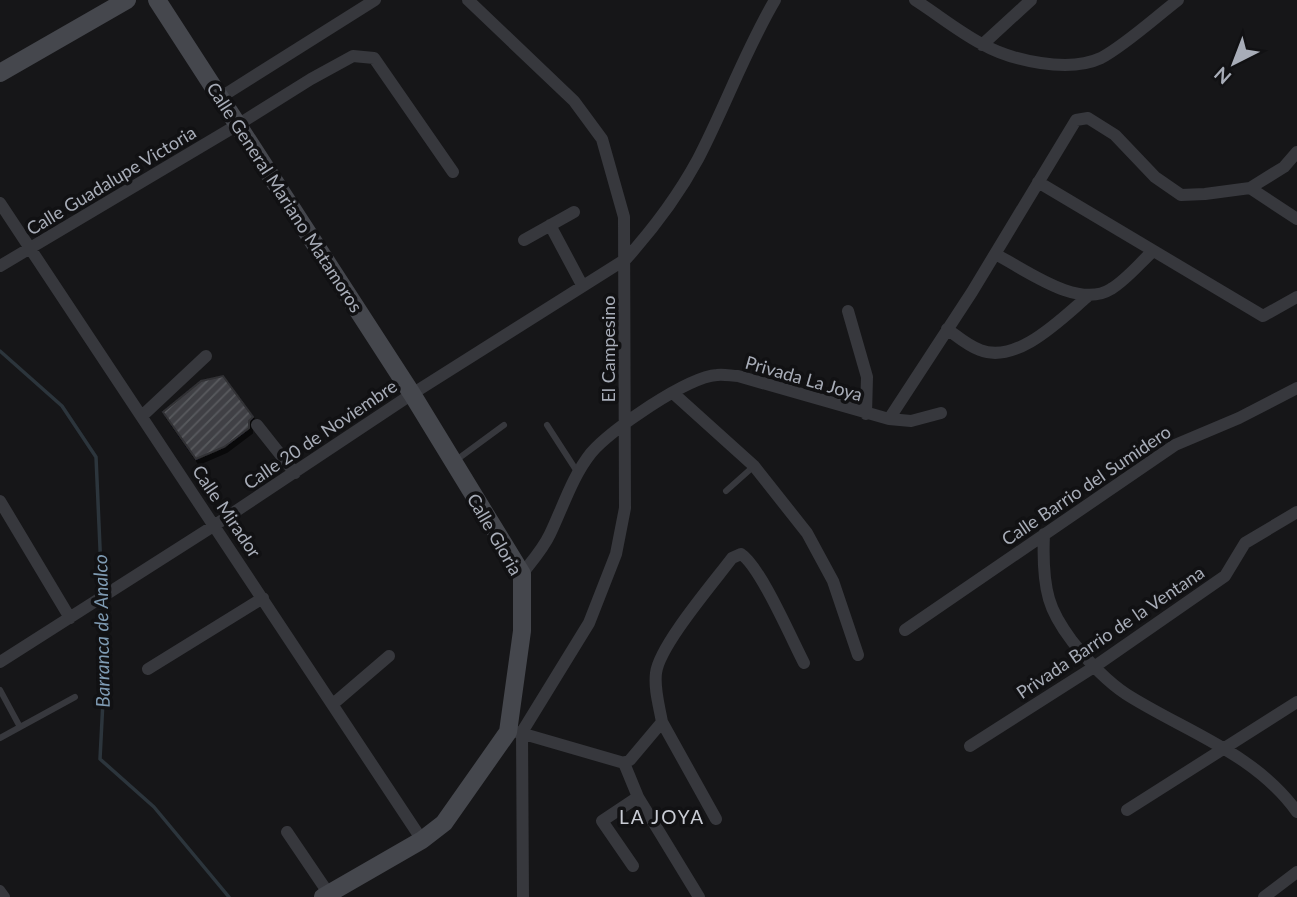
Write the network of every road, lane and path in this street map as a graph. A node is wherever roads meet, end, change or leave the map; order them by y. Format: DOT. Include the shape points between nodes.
graph roads {
  1 [pos="127,0"];
  2 [pos="157,0"];
  3 [pos="375,0"];
  4 [pos="468,0"];
  5 [pos="775,0"];
  6 [pos="915,0"];
  7 [pos="1031,0"];
  8 [pos="1178,0"];
  9 [pos="982,45"];
  10 [pos="0,72"];
  11 [pos="221,97"];
  12 [pos="239,124"];
  13 [pos="1297,152"];
  14 [pos="453,172"];
  15 [pos="1038,182"];
  16 [pos="1250,188"];
  17 [pos="0,203"];
  18 [pos="575,212"];
  19 [pos="1297,219"];
  20 [pos="550,225"];
  21 [pos="524,240"];
  22 [pos="30,248"];
  23 [pos="1152,252"];
  24 [pos="995,254"];
  25 [pos="625,259"];
  26 [pos="0,266"];
  27 [pos="582,285"];
  28 [pos="1087,297"];
  29 [pos="1297,297"];
  30 [pos="848,311"];
  31 [pos="947,329"];
  32 [pos="206,356"];
  33 [pos="1297,387"];
  34 [pos="673,393"];
  35 [pos="412,394"];
  36 [pos="941,413"];
  37 [pos="866,414"];
  38 [pos="142,416"];
  39 [pos="889,419"];
  40 [pos="626,422"];
  41 [pos="257,425"];
  42 [pos="504,425"];
  43 [pos="547,425"];
  44 [pos="453,463"];
  45 [pos="754,466"];
  46 [pos="295,473"];
  47 [pos="578,473"];
  48 [pos="726,491"];
  49 [pos="0,501"];
  50 [pos="1296,514"];
  51 [pos="215,525"];
  52 [pos="1044,534"];
  53 [pos="522,574"];
  54 [pos="263,597"];
  55 [pos="70,618"];
  56 [pos="905,630"];
  57 [pos="858,655"];
  58 [pos="389,656"];
  59 [pos="0,662"];
  60 [pos="804,663"];
  61 [pos="1094,667"];
  62 [pos="148,669"];
  63 [pos="0,690"];
  64 [pos="75,697"];
  65 [pos="1297,702"];
  66 [pos="333,704"];
  67 [pos="662,722"];
  68 [pos="20,727"];
  69 [pos="515,732"];
  70 [pos="1,738"];
  71 [pos="970,746"];
  72 [pos="1224,748"];
  73 [pos="624,763"];
  74 [pos="638,797"];
  75 [pos="1127,810"];
  76 [pos="1297,812"];
  77 [pos="716,818"];
  78 [pos="286,832"];
  79 [pos="422,840"];
  80 [pos="633,866"];
  81 [pos="1297,872"];
  82 [pos="0,890"];
  83 [pos="326,895"];
  84 [pos="5,897"];
  85 [pos="523,897"];
  86 [pos="699,897"];
  87 [pos="1264,897"];
  1 -- 10 [label="main road"];
  2 -- 11 [label="main road, Calle General Mariano Matamoros"];
  3 -- 11 [label="street"];
  4 -- 25 [label="street, El Campesino" via="574,101 602,139 624,217"];
  5 -- 25 [label="street, Calle 20 de Noviembre" via="698,160 655,225"];
  6 -- 9 [label="street"];
  7 -- 9 [label="street"];
  8 -- 9 [label="street" via="1103,57 1084,65 1018,58"];
  11 -- 12 [label="main road, Calle General Mariano Matamoros"];
  12 -- 14 [label="street, Calle Guadalupe Victoria" via="353,56 374,58"];
  12 -- 22 [label="street, Calle Guadalupe Victoria"];
  12 -- 35 [label="main road, Calle General Mariano Matamoros"];
  13 -- 16 [label="street" via="1284,167"];
  15 -- 16 [label="street" via="1076,120 1088,118 1115,135 1155,177 1181,195"];
  15 -- 23 [label="street"];
  15 -- 24 [label="street"];
  16 -- 19 [label="street"];
  17 -- 22 [label="street, Calle Mirador"];
  18 -- 20 [label="street"];
  20 -- 21 [label="street"];
  20 -- 27 [label="street"];
  22 -- 26 [label="street, Calle Guadalupe Victoria"];
  22 -- 38 [label="street, Calle Mirador"];
  23 -- 28 [label="street" via="1110,290"];
  23 -- 29 [label="street" via="1263,316"];
  24 -- 28 [label="street" via="1069,293"];
  24 -- 31 [label="street"];
  25 -- 27 [label="street, Calle 20 de Noviembre"];
  25 -- 40 [label="street, El Campesino"];
  27 -- 35 [label="street, Calle 20 de Noviembre"];
  28 -- 31 [label="street" via="1047,332 1009,350 980,350"];
  30 -- 37 [label="street" via="867,377"];
  31 -- 39 [label="street"];
  32 -- 38 [label="street"];
  33 -- 52 [label="street, Calle Barrio del Sumidero" via="1175,445"];
  34 -- 37 [label="street, Privada La Joya" via="716,374 738,376"];
  34 -- 40 [label="street, Privada La Joya"];
  34 -- 45 [label="street"];
  35 -- 44 [label="main road, Calle Gloria"];
  35 -- 46 [label="street, Calle 20 de Noviembre"];
  36 -- 39 [label="street, Privada La Joya" via="911,421"];
  37 -- 39 [label="street, Privada La Joya"];
  38 -- 51 [label="street, Calle Mirador"];
  40 -- 47 [label="street, Privada La Joya" via="592,452"];
  40 -- 69 [label="street, El Campesino" via="625,508 616,554 589,623"];
  41 -- 46 [label="street"];
  42 -- 44 [label="lane"];
  43 -- 47 [label="lane"];
  44 -- 53 [label="main road, Calle Gloria"];
  45 -- 48 [label="lane"];
  45 -- 57 [label="street" via="807,533 833,581"];
  46 -- 51 [label="street, Calle 20 de Noviembre"];
  47 -- 53 [label="street, Privada La Joya" via="549,537"];
  49 -- 55 [label="street"];
  50 -- 61 [label="street, Privada Barrio de la Ventana" via="1245,543 1225,576"];
  51 -- 54 [label="street, Calle Mirador"];
  51 -- 55 [label="street, Calle 20 de Noviembre"];
  52 -- 56 [label="street, Calle Barrio del Sumidero"];
  52 -- 61 [label="street" via="1049,600 1065,631"];
  53 -- 69 [label="main road, Calle Gloria"];
  54 -- 62 [label="street"];
  54 -- 66 [label="street, Calle Mirador"];
  55 -- 59 [label="street, Calle 20 de Noviembre"];
  58 -- 66 [label="street"];
  60 -- 67 [label="street" via="757,573 741,554 732,558 665,648 656,669 655,688"];
  61 -- 71 [label="street, Privada Barrio de la Ventana"];
  61 -- 72 [label="street" via="1124,692"];
  63 -- 68 [label="lane"];
  64 -- 68 [label="lane"];
  65 -- 72 [label="street"];
  66 -- 79 [label="street, Calle Mirador"];
  67 -- 73 [label="street"];
  67 -- 77 [label="street"];
  68 -- 70 [label="lane"];
  69 -- 73 [label="street"];
  69 -- 79 [label="main road" via="444,823"];
  69 -- 85 [label="street"];
  72 -- 75 [label="street"];
  72 -- 76 [label="street" via="1265,776"];
  73 -- 74 [label="street"];
  74 -- 80 [label="street" via="602,821"];
  74 -- 86 [label="street"];
  78 -- 83 [label="street"];
  79 -- 83 [label="main road"];
  81 -- 87 [label="street"];
  82 -- 84 [label="street"];
}
